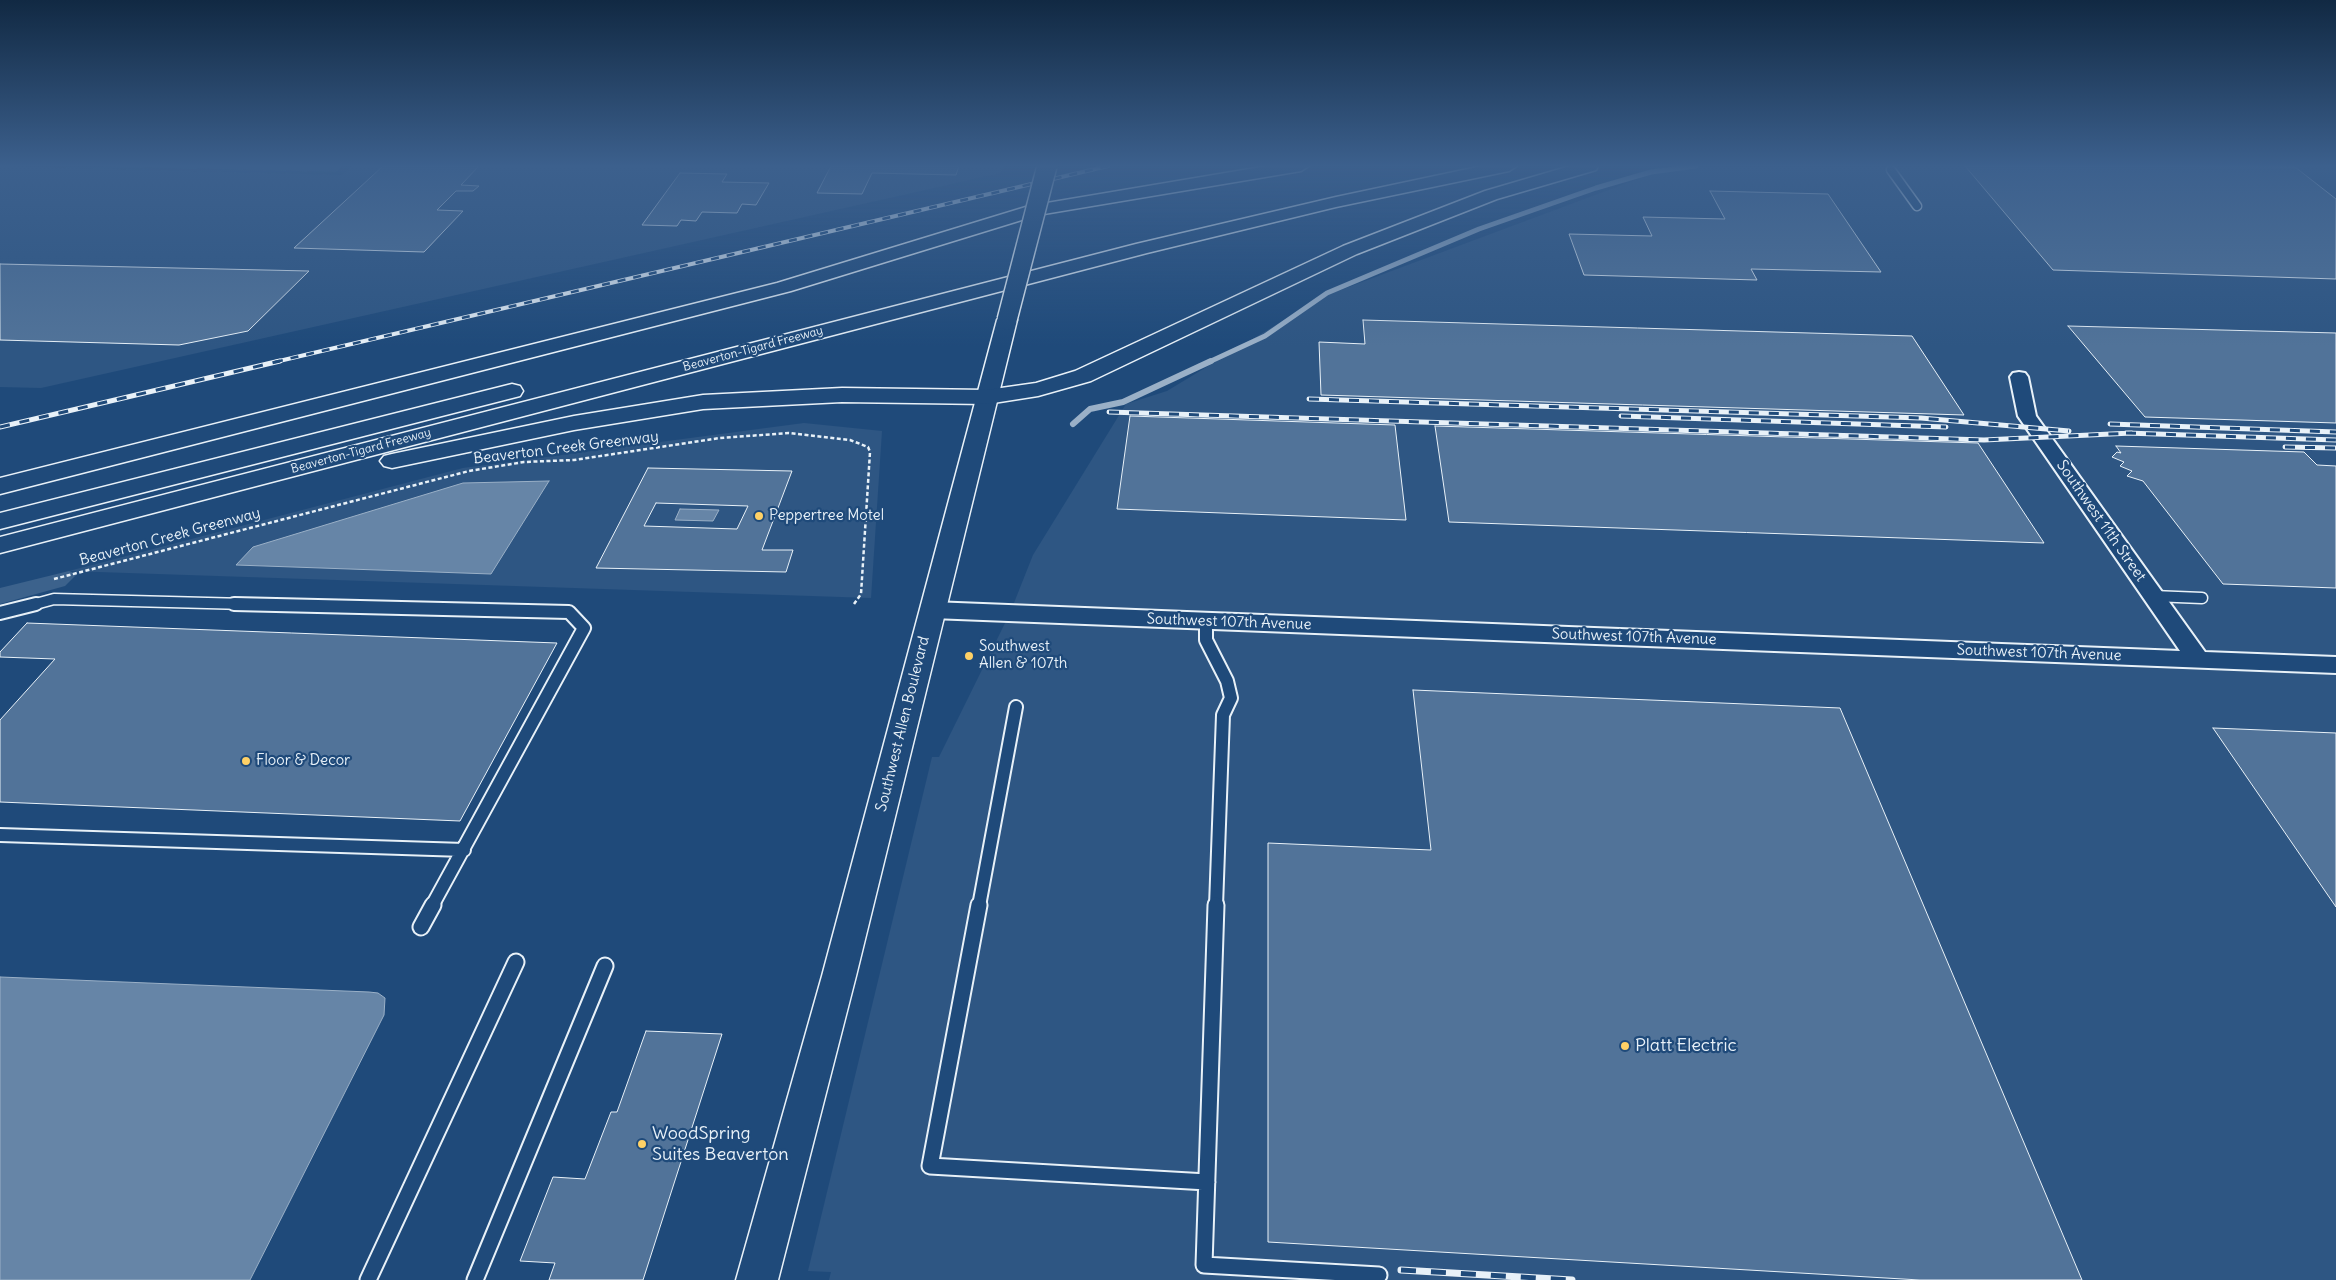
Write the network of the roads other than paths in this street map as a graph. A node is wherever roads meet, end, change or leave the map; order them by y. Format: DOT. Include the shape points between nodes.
graph roads {
  1 [pos="984,226"];
  2 [pos="1031,226"];
  3 [pos="1167,226"];
  4 [pos="1237,226"];
  5 [pos="1412,226"];
  6 [pos="2020,377"];
  7 [pos="987,397"];
  8 [pos="0,486"];
  9 [pos="143,509"];
  10 [pos="0,521"];
  11 [pos="0,545"];
  12 [pos="2153,596"];
  13 [pos="2202,598"];
  14 [pos="932,610"];
  15 [pos="0,613"];
  16 [pos="1206,621"];
  17 [pos="2198,660"];
  18 [pos="2336,665"];
  19 [pos="1016,707"];
  20 [pos="0,835"];
  21 [pos="464,850"];
  22 [pos="421,927"];
  23 [pos="516,962"];
  24 [pos="605,966"];
  25 [pos="1207,1182"];
  26 [pos="1379,1275"];
  27 [pos="368,1280"];
  28 [pos="475,1280"];
  29 [pos="757,1280"];
  1 -- 8 [label="main road" via="784,287"];
  2 -- 7 [label="main road, Southwest Allen Boulevard, bridge"];
  3 -- 10 [label="main road, Beaverton-Tigard Freeway"];
  4 -- 9 [label="main road, Beaverton-Tigard Freeway"];
  5 -- 7 [label="main road" via="1350,250 1083,376 1038,389"];
  6 -- 12 [label="street, Southwest 11th Street" via="2027,416"];
  7 -- 9 [label="main road" via="842,395 704,402 544,429 215,501"];
  7 -- 14 [label="main road, Southwest Allen Boulevard"];
  9 -- 11 [label="main road, Beaverton-Tigard Freeway"];
  12 -- 13 [label="lane"];
  12 -- 17 [label="street, Southwest 11th Street"];
  14 -- 16 [label="street, Southwest 107th Avenue"];
  14 -- 29 [label="main road, Southwest Allen Boulevard" via="839,976"];
  15 -- 21 [label="lane" via="54,599 570,612 584,628"];
  16 -- 17 [label="street, Southwest 107th Avenue"];
  16 -- 25 [label="lane" via="1206,640 1231,698 1223,715"];
  17 -- 18 [label="street, Southwest 107th Avenue"];
  19 -- 25 [label="lane" via="930,1166"];
  20 -- 21 [label="lane"];
  21 -- 22 [label="lane"];
  23 -- 27 [label="lane"];
  24 -- 28 [label="lane"];
  25 -- 26 [label="lane" via="1204,1265"];
}
